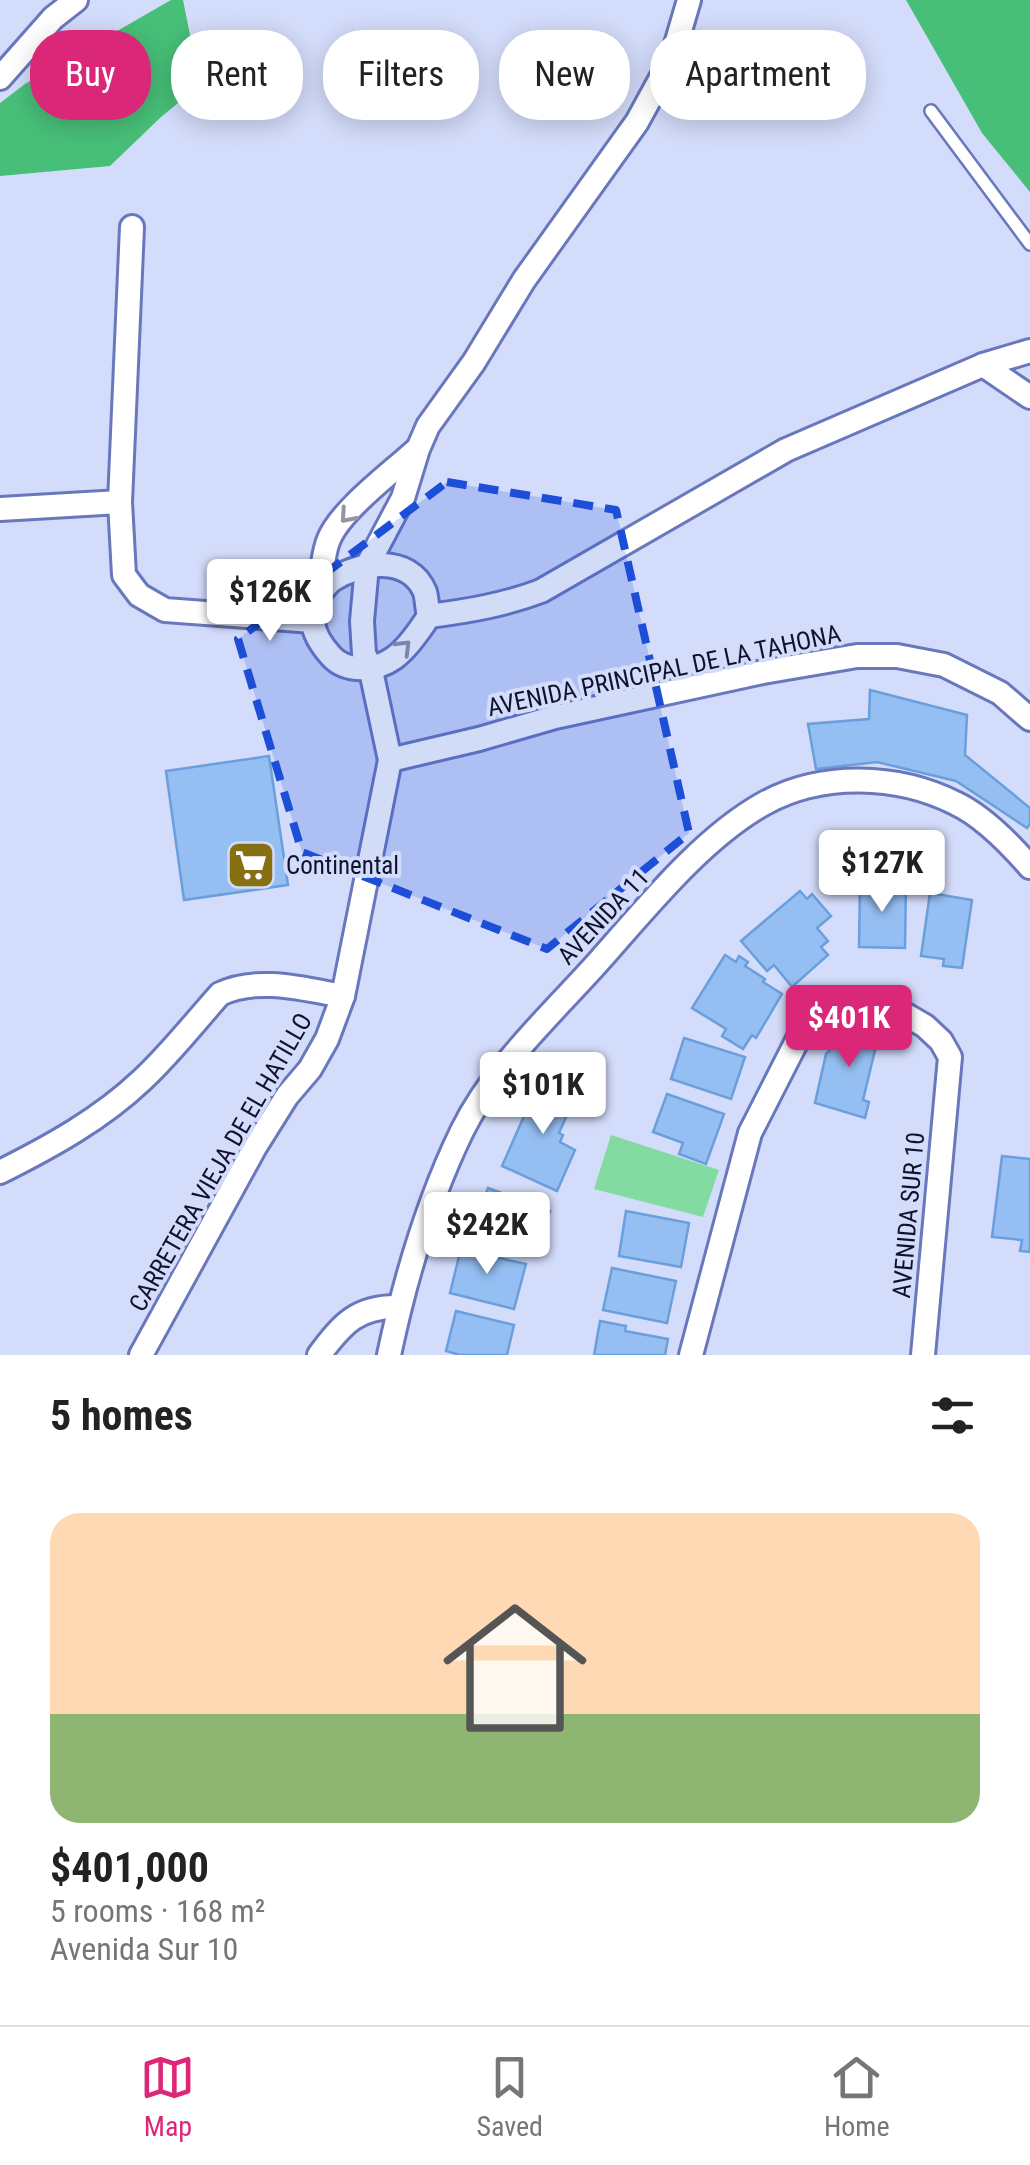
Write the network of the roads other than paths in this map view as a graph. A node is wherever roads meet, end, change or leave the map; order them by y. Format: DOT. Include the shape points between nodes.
graph roads {
  1 [pos="76,0"];
  2 [pos="688,0"];
  3 [pos="0,78"];
  4 [pos="932,111"];
  5 [pos="132,227"];
  6 [pos="1030,244"];
  7 [pos="1030,350"];
  8 [pos="983,365"];
  9 [pos="1030,397"];
  10 [pos="418,448"];
  11 [pos="120,502"];
  12 [pos="0,509"];
  13 [pos="366,566"];
  14 [pos="315,610"];
  15 [pos="429,616"];
  16 [pos="370,666"];
  17 [pos="1030,719"];
  18 [pos="390,760"];
  19 [pos="1030,867"];
  20 [pos="343,996"];
  21 [pos="0,1172"];
  22 [pos="400,1307"];
  23 [pos="141,1355"];
  24 [pos="319,1355"];
  25 [pos="389,1355"];
  26 [pos="691,1355"];
  27 [pos="923,1355"];
  1 -- 3 [label="street"];
  2 -- 10 [label="street" via="672,58 637,122 524,280"];
  4 -- 6 [label="lane"];
  5 -- 11 [label="street"];
  7 -- 8 [label="street"];
  8 -- 9 [label="street"];
  8 -- 15 [label="street" via="786,450 540,590 483,609"];
  10 -- 13 [label="street" via="402,498"];
  10 -- 14 [label="street, one-way" via="328,538"];
  11 -- 12 [label="street"];
  11 -- 14 [label="street" via="124,575 139,595 164,610"];
  13 -- 14 [label="street" via="329,582"];
  13 -- 15 [label="street" via="385,563 410,572 424,590"];
  13 -- 16 [label="street" via="362,621"];
  14 -- 16 [label="street" via="316,636 340,664"];
  16 -- 15 [label="street, one-way" via="393,659"];
  16 -- 18 [label="street"];
  17 -- 18 [label="street, AVENIDA PRINCIPAL DE LA TAHONA" via="1000,693 944,665 857,656 574,713"];
  18 -- 20 [label="street, CARRETERA VIEJA DE EL HATILLO"];
  19 -- 22 [label="street, AVENIDA 11" via="958,804 911,786 858,779 806,787 730,827 642,911 482,1100 440,1180"];
  20 -- 21 [label="street" via="255,986 220,994 130,1090 55,1144"];
  20 -- 23 [label="street, CARRETERA VIEJA DE EL HATILLO" via="327,1039 255,1147"];
  22 -- 24 [label="street" via="350,1318"];
  22 -- 25 [label="street, AVENIDA 11"];
  26 -- 27 [label="street, AVENIDA SUR 10" via="750,1133 804,1028 844,1008 901,1012 925,1026 950,1058"];
}
